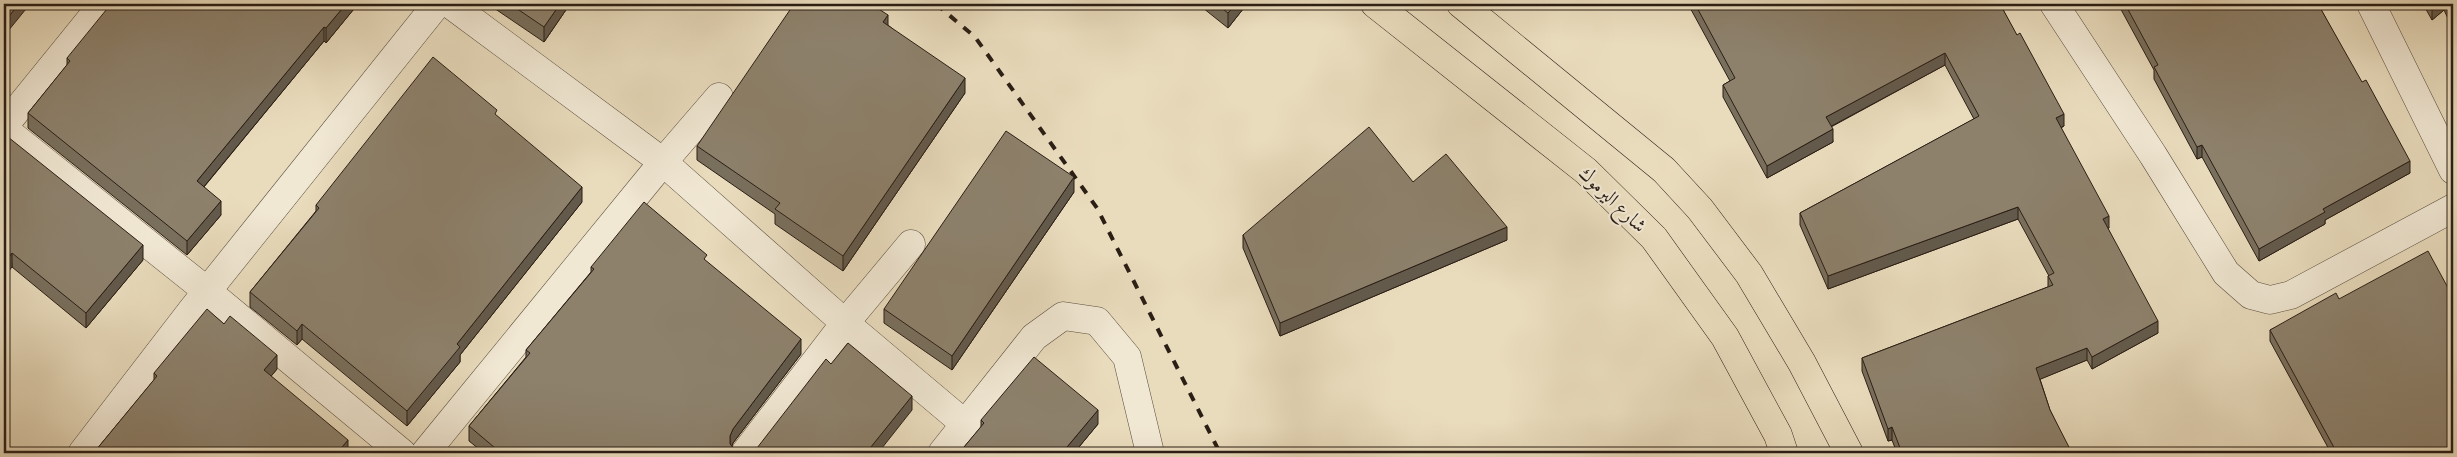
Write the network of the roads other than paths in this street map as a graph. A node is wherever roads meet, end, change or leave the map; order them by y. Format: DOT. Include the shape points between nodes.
graph roads {
  1 [pos="103,4"];
  2 [pos="437,4"];
  3 [pos="450,4"];
  4 [pos="1376,4"];
  5 [pos="1461,4"];
  6 [pos="2054,4"];
  7 [pos="2371,4"];
  8 [pos="719,97"];
  9 [pos="4,127"];
  10 [pos="663,162"];
  11 [pos="2453,170"];
  12 [pos="2453,208"];
  13 [pos="911,244"];
  14 [pos="207,291"];
  15 [pos="845,323"];
  16 [pos="965,424"];
  17 [pos="82,453"];
  18 [pos="402,453"];
  19 [pos="425,453"];
  20 [pos="745,453"];
  21 [pos="942,453"];
  22 [pos="1150,453"];
  23 [pos="1784,453"];
  24 [pos="1849,453"];
  1 -- 9 [label="street"];
  2 -- 14 [label="street"];
  3 -- 10 [label="street"];
  4 -- 23 [label="highway, شارع اليرموك" via="1586,171 1654,238 1725,337 1778,435"];
  5 -- 24 [label="highway" via="1664,170 1700,209 1750,274"];
  6 -- 12 [label="street" via="2226,273 2251,295 2270,300 2291,295"];
  7 -- 11 [label="street"];
  8 -- 10 [label="street"];
  9 -- 14 [label="street"];
  10 -- 15 [label="street"];
  10 -- 19 [label="street"];
  13 -- 15 [label="street"];
  14 -- 17 [label="street"];
  14 -- 18 [label="street"];
  15 -- 16 [label="street"];
  15 -- 20 [label="street"];
  16 -- 21 [label="street"];
  16 -- 22 [label="street" via="1034,337 1063,316 1097,322 1126,357"];
}
